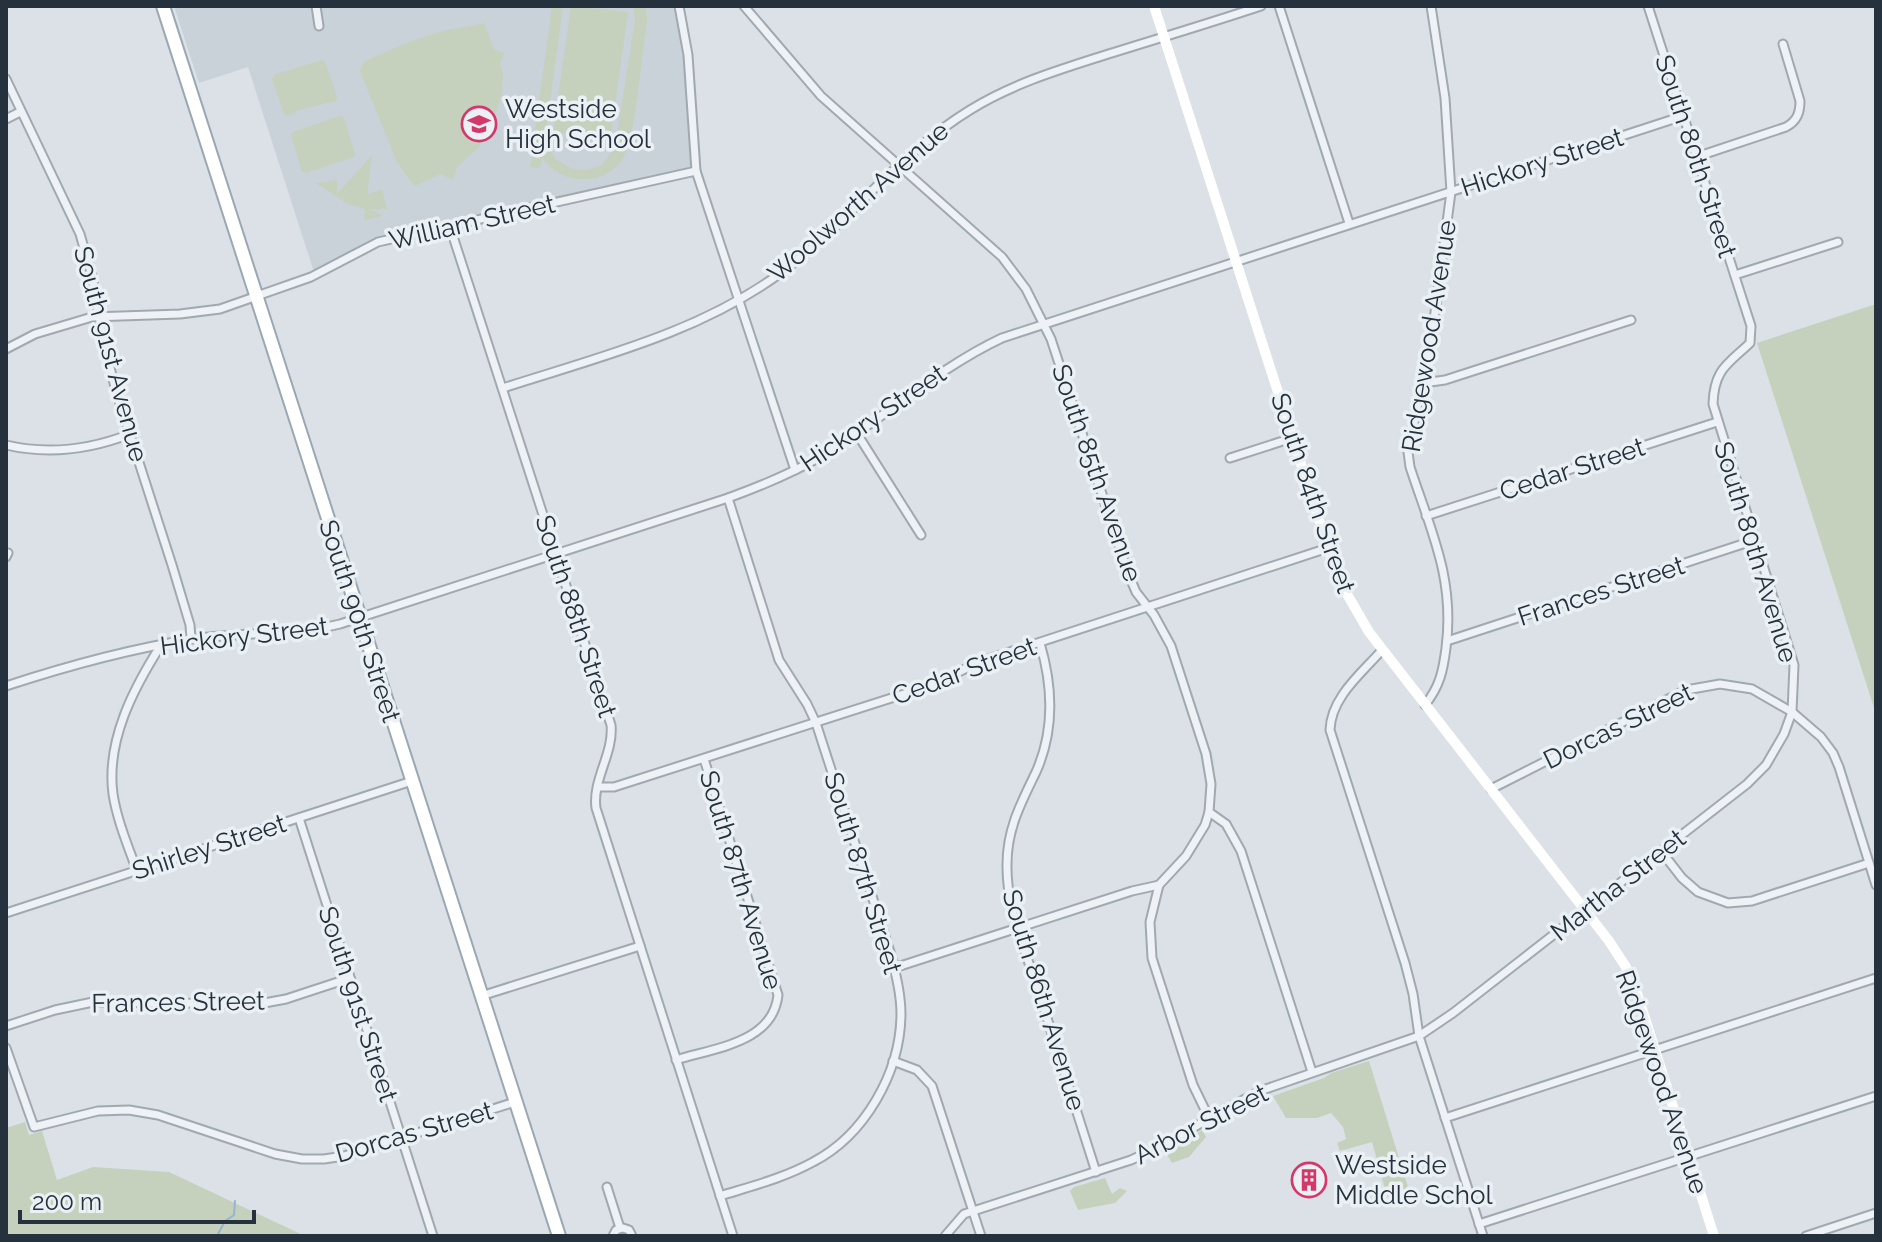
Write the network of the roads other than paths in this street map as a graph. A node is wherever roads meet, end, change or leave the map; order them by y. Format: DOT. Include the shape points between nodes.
graph roads {
  1 [pos="163,6"];
  2 [pos="316,6"];
  3 [pos="679,6"];
  4 [pos="744,6"];
  5 [pos="1154,6"];
  6 [pos="1261,6"];
  7 [pos="1279,6"];
  8 [pos="1431,6"];
  9 [pos="1648,6"];
  10 [pos="319,26"];
  11 [pos="1164,37"];
  12 [pos="1783,44"];
  13 [pos="6,79"];
  14 [pos="20,112"];
  15 [pos="1683,116"];
  16 [pos="6,119"];
  17 [pos="1696,157"];
  18 [pos="897,165"];
  19 [pos="696,171"];
  20 [pos="1451,192"];
  21 [pos="1349,223"];
  22 [pos="450,227"];
  23 [pos="1838,242"];
  24 [pos="1236,261"];
  25 [pos="1735,275"];
  26 [pos="256,297"];
  27 [pos="739,299"];
  28 [pos="1745,307"];
  29 [pos="99,316"];
  30 [pos="1631,320"];
  31 [pos="1045,323"];
  32 [pos="6,349"];
  33 [pos="1423,383"];
  34 [pos="503,388"];
  35 [pos="1717,422"];
  36 [pos="856,432"];
  37 [pos="130,434"];
  38 [pos="1292,438"];
  39 [pos="6,445"];
  40 [pos="1230,458"];
  41 [pos="795,470"];
  42 [pos="728,498"];
  43 [pos="1426,516"];
  44 [pos="921,535"];
  45 [pos="1755,540"];
  46 [pos="1328,548"];
  47 [pos="556,554"];
  48 [pos="1148,607"];
  49 [pos="359,618"];
  50 [pos="191,639"];
  51 [pos="1447,641"];
  52 [pos="1040,643"];
  53 [pos="161,645"];
  54 [pos="1382,650"];
  55 [pos="6,686"];
  56 [pos="1425,705"];
  57 [pos="1792,712"];
  58 [pos="816,723"];
  59 [pos="704,759"];
  60 [pos="412,781"];
  61 [pos="598,787"];
  62 [pos="1491,789"];
  63 [pos="1209,812"];
  64 [pos="299,818"];
  65 [pos="1661,851"];
  66 [pos="1869,863"];
  67 [pos="137,871"];
  68 [pos="1159,885"];
  69 [pos="1876,885"];
  70 [pos="1585,910"];
  71 [pos="6,913"];
  72 [pos="1018,928"];
  73 [pos="640,946"];
  74 [pos="894,968"];
  75 [pos="350,978"];
  76 [pos="1876,978"];
  77 [pos="481,996"];
  78 [pos="6,1026"];
  79 [pos="1419,1036"];
  80 [pos="6,1048"];
  81 [pos="1654,1050"];
  82 [pos="676,1060"];
  83 [pos="893,1061"];
  84 [pos="1312,1072"];
  85 [pos="1876,1096"];
  86 [pos="515,1102"];
  87 [pos="1209,1118"];
  88 [pos="1445,1118"];
  89 [pos="402,1139"];
  90 [pos="1689,1157"];
  91 [pos="1096,1172"];
  92 [pos="607,1187"];
  93 [pos="720,1196"];
  94 [pos="972,1211"];
  95 [pos="1876,1213"];
  96 [pos="1479,1224"];
  97 [pos="620,1228"];
  98 [pos="433,1236"];
  99 [pos="559,1236"];
  100 [pos="613,1236"];
  101 [pos="632,1236"];
  102 [pos="733,1236"];
  103 [pos="945,1236"];
  104 [pos="981,1236"];
  105 [pos="1483,1236"];
  106 [pos="1714,1236"];
  107 [pos="1806,1236"];
  1 -- 26 [label="main road, South 90th Street"];
  2 -- 10 [label="street"];
  3 -- 19 [label="street"];
  4 -- 18 [label="street, South 85th Avenue" via="821,96"];
  5 -- 11 [label="main road, South 84th Street"];
  6 -- 11 [label="street, Woolworth Avenue"];
  7 -- 21 [label="street"];
  8 -- 20 [label="street, Ridgewood Avenue" via="1445,98"];
  9 -- 15 [label="street, South 80th Street"];
  11 -- 18 [label="street, Woolworth Avenue" via="1000,93 943,127"];
  11 -- 24 [label="main road, South 84th Street"];
  12 -- 17 [label="street" via="1800,101 1798,116 1786,127"];
  13 -- 14 [label="street, South 91st Avenue"];
  14 -- 16 [label="street"];
  14 -- 29 [label="street, South 91st Avenue" via="80,234"];
  15 -- 17 [label="street, South 80th Street"];
  15 -- 20 [label="street, Hickory Street"];
  17 -- 25 [label="street, South 80th Street"];
  18 -- 27 [label="street, Woolworth Avenue" via="816,244"];
  18 -- 31 [label="street, South 85th Avenue" via="1002,257"];
  19 -- 22 [label="street, William Street"];
  19 -- 27 [label="street"];
  20 -- 21 [label="street, Hickory Street"];
  20 -- 33 [label="street, Ridgewood Avenue"];
  21 -- 24 [label="street, Hickory Street"];
  22 -- 26 [label="street, William Street" via="374,244 311,277"];
  22 -- 34 [label="street, South 88th Street"];
  23 -- 25 [label="street"];
  24 -- 31 [label="street, Hickory Street"];
  24 -- 38 [label="main road, South 84th Street"];
  25 -- 28 [label="street, South 80th Street"];
  26 -- 29 [label="street" via="196,313"];
  26 -- 49 [label="main road, South 90th Street"];
  27 -- 34 [label="street, Woolworth Avenue" via="666,335"];
  27 -- 41 [label="street"];
  28 -- 35 [label="street, South 80th Avenue" via="1751,340 1718,376 1713,404"];
  29 -- 32 [label="street" via="54,327"];
  29 -- 37 [label="street, South 91st Avenue"];
  30 -- 33 [label="street"];
  31 -- 36 [label="street, Hickory Street" via="967,356"];
  31 -- 48 [label="street, South 85th Avenue" via="1128,573"];
  33 -- 43 [label="street, Ridgewood Avenue" via="1408,452"];
  34 -- 47 [label="street, South 88th Street"];
  35 -- 43 [label="street, Cedar Street"];
  35 -- 45 [label="street, South 80th Avenue"];
  36 -- 41 [label="street, Hickory Street"];
  36 -- 44 [label="street"];
  37 -- 39 [label="street" via="67,451"];
  37 -- 50 [label="street, South 91st Avenue"];
  38 -- 40 [label="street"];
  38 -- 46 [label="main road, South 84th Street"];
  41 -- 42 [label="street, Hickory Street"];
  42 -- 47 [label="street, Hickory Street"];
  42 -- 58 [label="street, South 87th Street" via="777,654"];
  43 -- 51 [label="street, Ridgewood Avenue" via="1447,586"];
  45 -- 51 [label="street, Frances Street"];
  45 -- 57 [label="street, South 80th Avenue" via="1792,656"];
  46 -- 48 [label="street, Cedar Street"];
  46 -- 54 [label="main road, South 84th Street" via="1352,605"];
  47 -- 49 [label="street, Hickory Street"];
  47 -- 61 [label="street, South 88th Street" via="611,725"];
  48 -- 52 [label="street, Cedar Street"];
  48 -- 63 [label="street, South 85th Avenue" via="1171,646 1206,754"];
  49 -- 50 [label="street, Hickory Street" via="301,631"];
  49 -- 60 [label="main road, South 90th Street"];
  50 -- 53 [label="street, Hickory Street"];
  51 -- 56 [label="street, Ridgewood Avenue" via="1442,677"];
  52 -- 58 [label="street, Cedar Street"];
  52 -- 72 [label="street, South 86th Avenue" via="1050,680 1051,715 1043,754 1017,810 1009,842 1008,885"];
  53 -- 55 [label="street, Hickory Street" via="81,662"];
  53 -- 67 [label="street" via="127,709 113,762 115,803"];
  54 -- 56 [label="main road, Ridgewood Avenue"];
  54 -- 79 [label="street" via="1336,704 1330,730 1405,963"];
  56 -- 62 [label="main road, Ridgewood Avenue"];
  57 -- 62 [label="street, Dorcas Street" via="1744,687 1694,687"];
  57 -- 65 [label="street, Martha Street" via="1760,772"];
  57 -- 66 [label="street" via="1833,753"];
  58 -- 59 [label="street, Cedar Street"];
  58 -- 74 [label="street, South 87th Street"];
  59 -- 61 [label="street, Cedar Street" via="614,787"];
  59 -- 82 [label="street, South 87th Avenue" via="777,987 777,1004 760,1031"];
  60 -- 64 [label="street, Shirley Street"];
  60 -- 77 [label="main road, South 90th Street"];
  61 -- 73 [label="street, South 88th Street" via="596,808"];
  62 -- 70 [label="main road, Ridgewood Avenue"];
  63 -- 68 [label="street" via="1194,845"];
  63 -- 84 [label="street" via="1226,824 1241,851"];
  64 -- 67 [label="street, Shirley Street"];
  64 -- 75 [label="street, South 91st Street"];
  65 -- 66 [label="street" via="1698,892 1728,903 1752,901"];
  65 -- 70 [label="street, Martha Street"];
  66 -- 69 [label="street"];
  67 -- 71 [label="street, Shirley Street"];
  68 -- 72 [label="street"];
  68 -- 87 [label="street" via="1150,922 1152,958"];
  70 -- 79 [label="street, Martha Street"];
  70 -- 81 [label="main road, Ridgewood Avenue" via="1626,967"];
  72 -- 74 [label="street"];
  72 -- 91 [label="street, South 86th Avenue"];
  73 -- 77 [label="street"];
  73 -- 82 [label="street, South 88th Street"];
  74 -- 83 [label="street, South 87th Street" via="901,1016"];
  75 -- 78 [label="street, Frances Street" via="259,1004 93,1002"];
  75 -- 89 [label="street, South 91st Street"];
  76 -- 81 [label="street"];
  77 -- 86 [label="main road, South 90th Street"];
  79 -- 84 [label="street, Arbor Street"];
  79 -- 88 [label="street"];
  80 -- 89 [label="street, Dorcas Street" via="34,1127 98,1111 129,1110 302,1159 344,1156"];
  81 -- 88 [label="street"];
  81 -- 90 [label="main road, Ridgewood Avenue"];
  82 -- 93 [label="street, South 88th Street"];
  83 -- 93 [label="street, South 87th Street" via="871,1108 833,1149 794,1172"];
  83 -- 94 [label="street" via="917,1070 932,1086"];
  84 -- 87 [label="street, Arbor Street"];
  85 -- 90 [label="street"];
  86 -- 89 [label="street, Dorcas Street"];
  86 -- 99 [label="main road, South 90th Street"];
  87 -- 91 [label="street, Arbor Street" via="1151,1152"];
  88 -- 96 [label="street"];
  89 -- 98 [label="street, South 91st Street"];
  90 -- 96 [label="street"];
  90 -- 106 [label="main road, Ridgewood Avenue"];
  91 -- 94 [label="street, Arbor Street"];
  92 -- 97 [label="street"];
  93 -- 102 [label="street, South 88th Street"];
  94 -- 103 [label="street, Arbor Street"];
  94 -- 104 [label="street"];
  95 -- 107 [label="street"];
  96 -- 105 [label="street"];
  97 -- 100 [label="street"];
  97 -- 101 [label="street"];
}
